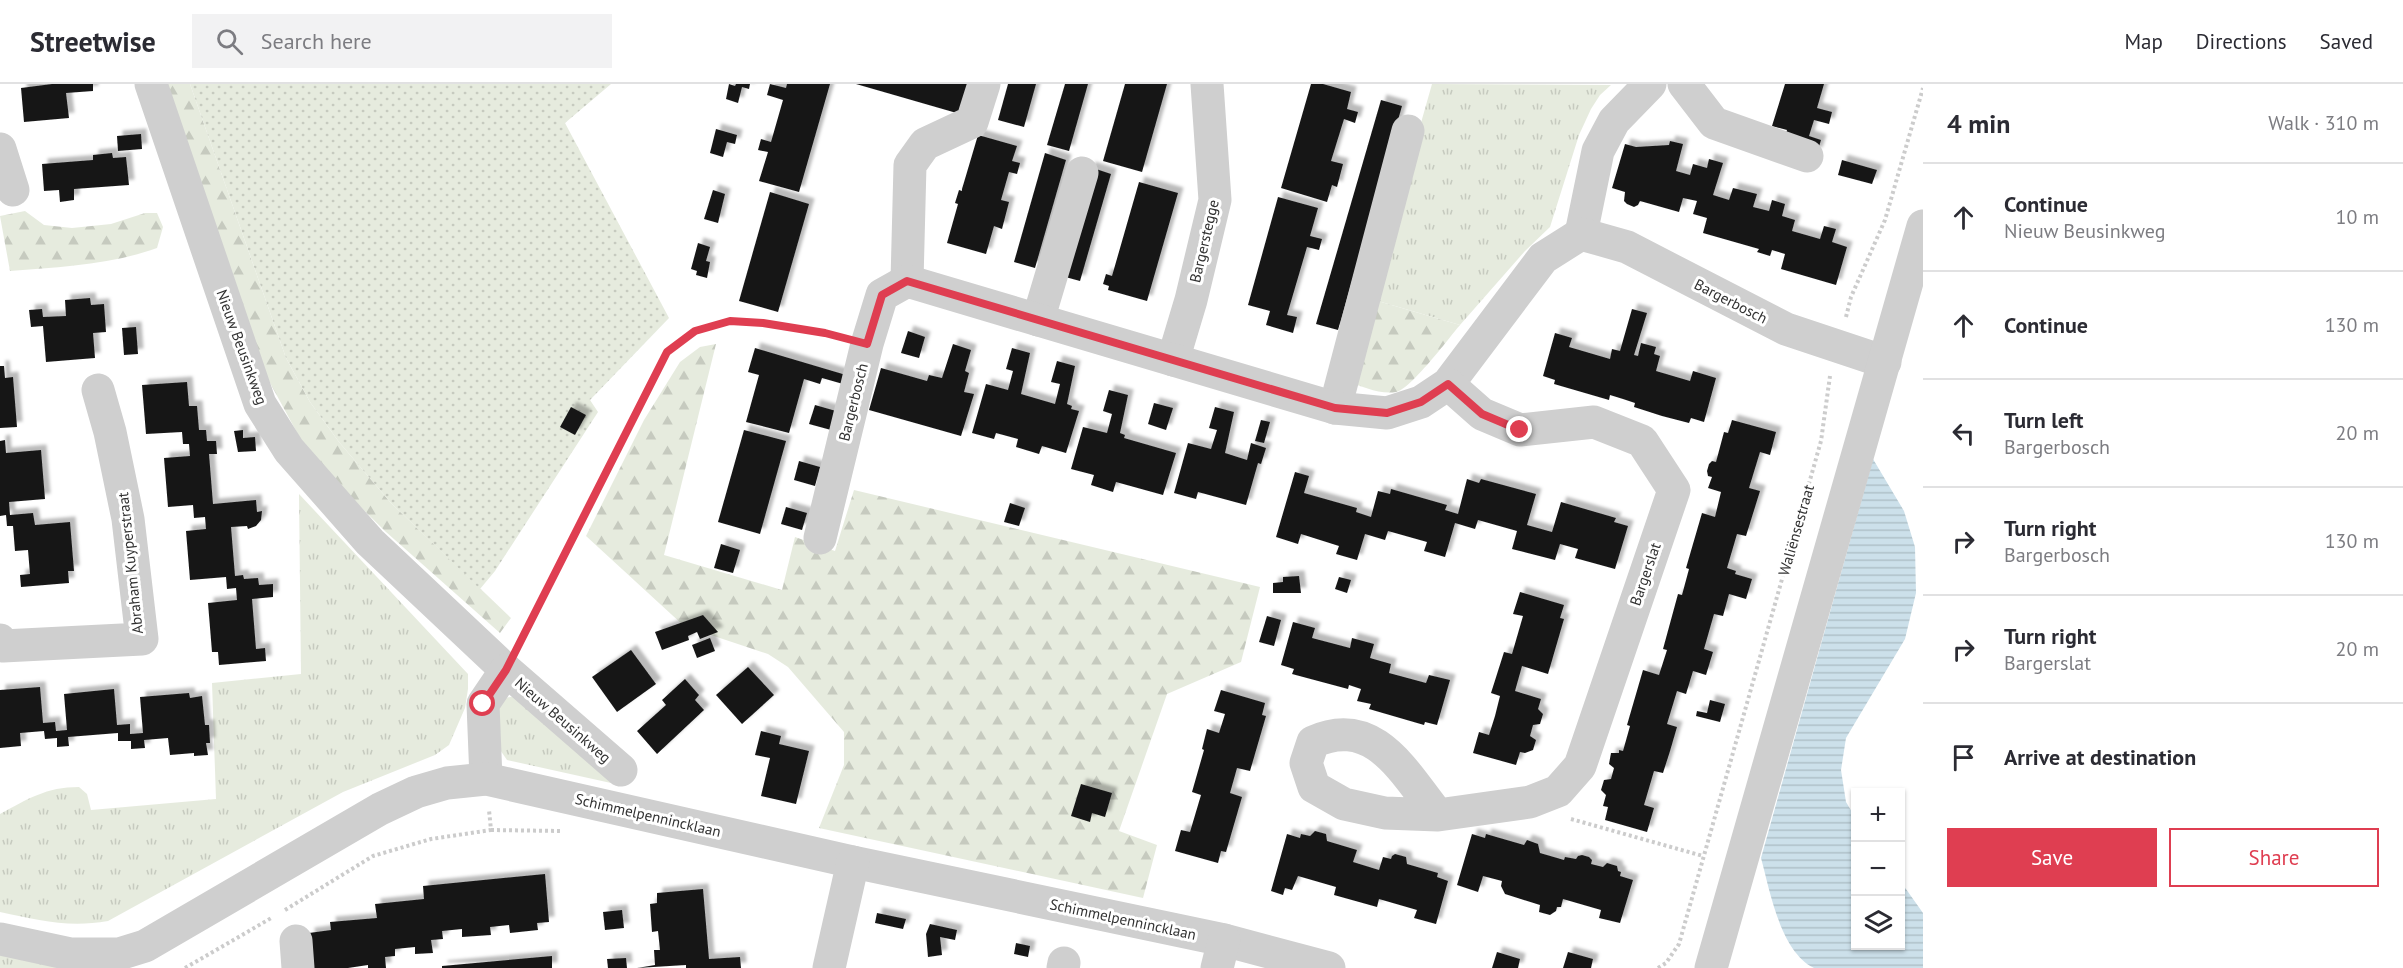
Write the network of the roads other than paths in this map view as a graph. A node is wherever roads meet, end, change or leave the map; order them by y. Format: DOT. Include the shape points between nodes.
graph roads {
  1 [pos="152,84"];
  2 [pos="984,84"];
  3 [pos="1207,84"];
  4 [pos="1650,84"];
  5 [pos="1684,84"];
  6 [pos="1408,131"];
  7 [pos="0,149"];
  8 [pos="1807,156"];
  9 [pos="1082,173"];
  10 [pos="13,190"];
  11 [pos="1923,226"];
  12 [pos="1581,234"];
  13 [pos="907,281"];
  14 [pos="1038,320"];
  15 [pos="1173,360"];
  16 [pos="1885,362"];
  17 [pos="1448,384"];
  18 [pos="98,390"];
  19 [pos="1335,408"];
  20 [pos="820,538"];
  21 [pos="1,645"];
  22 [pos="506,670"];
  23 [pos="621,770"];
  24 [pos="486,779"];
  25 [pos="1438,815"];
  26 [pos="854,862"];
  27 [pos="0,939"];
  28 [pos="1221,954"];
  29 [pos="829,968"];
  30 [pos="1329,968"];
  31 [pos="1712,968"];
  1 -- 22 [label="street, Nieuw Beusinkweg" via="260,404 289,450 370,542"];
  2 -- 13 [label="street" via="972,122 925,144 910,165"];
  3 -- 15 [label="street, Bargerstegge" via="1215,200"];
  4 -- 12 [label="street" via="1614,121 1598,151"];
  5 -- 8 [label="street" via="1714,123"];
  6 -- 19 [label="street"];
  7 -- 10 [label="street"];
  9 -- 14 [label="street"];
  11 -- 16 [label="street"];
  12 -- 16 [label="street, Bargerbosch" via="1627,246 1786,329"];
  12 -- 17 [label="street" via="1543,258"];
  13 -- 14 [label="street"];
  13 -- 20 [label="street, Bargerbosch" via="882,295"];
  14 -- 15 [label="street"];
  15 -- 19 [label="street"];
  16 -- 31 [label="street"];
  17 -- 19 [label="street" via="1421,402 1387,413"];
  17 -- 25 [label="street, Bargerslat" via="1482,414 1520,430 1594,422 1642,441 1674,490 1580,766 1558,791 1530,802"];
  18 -- 21 [label="street, Abraham Kuyperstraat" via="128,519 141,639"];
  22 -- 23 [label="street, Nieuw Beusinkweg"];
  22 -- 24 [label="street, Nieuw Beusinkweg" via="483,704"];
  24 -- 26 [label="street, Schimmelpennincklaan"];
  24 -- 27 [label="street, Schimmelpennincklaan" via="447,783 380,809 146,946 119,954 70,954"];
  26 -- 28 [label="street, Schimmelpennincklaan"];
  26 -- 29 [label="street"];
  28 -- 30 [label="street, Schimmelpennincklaan"];
}
